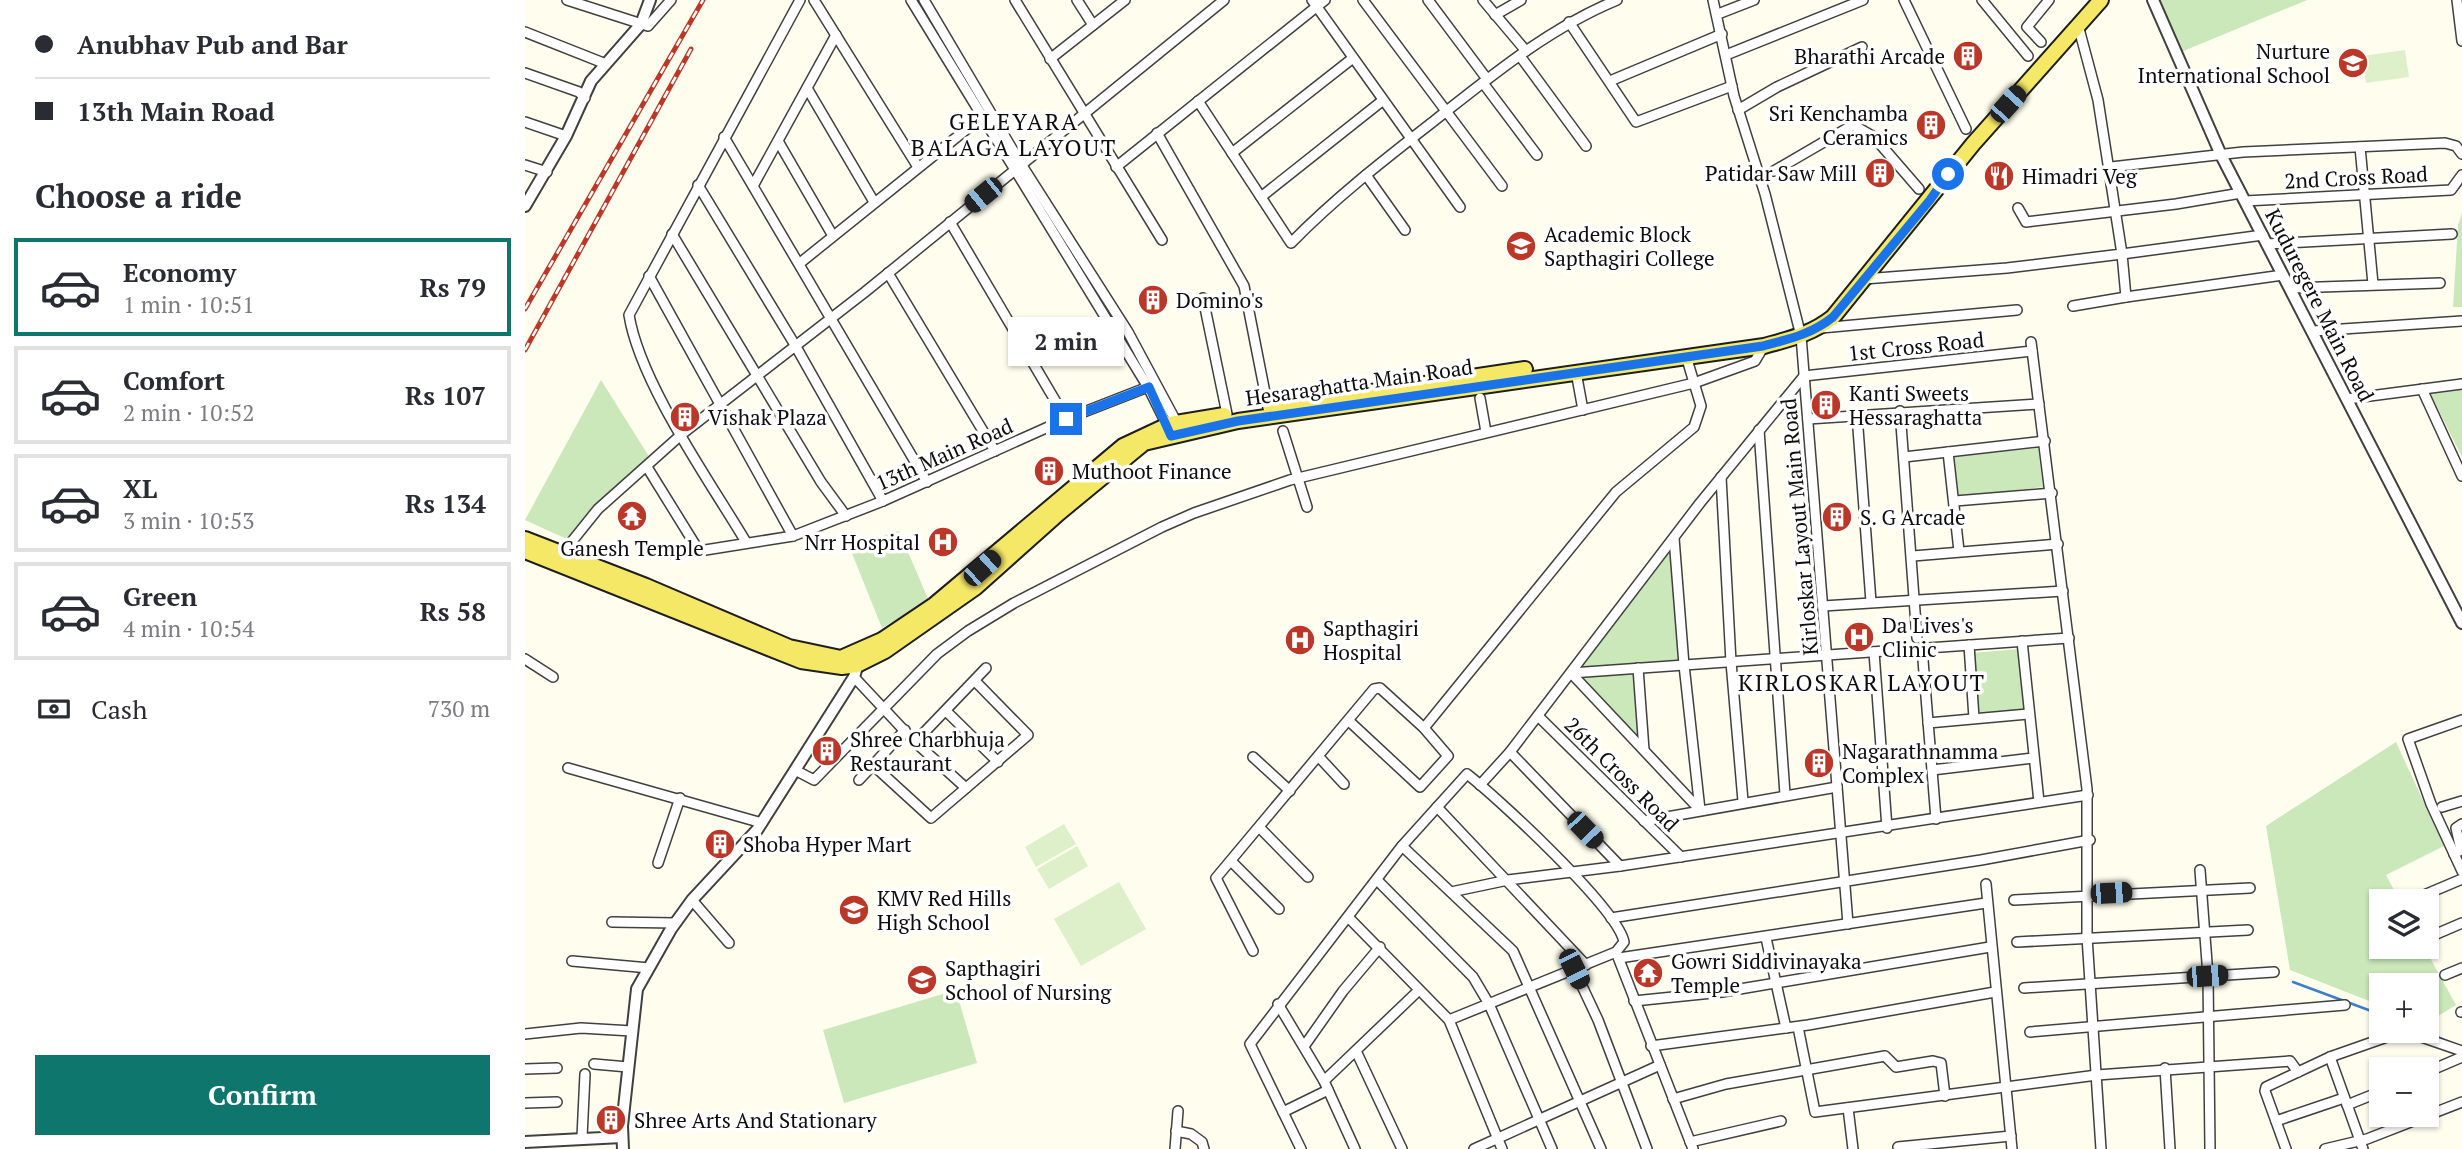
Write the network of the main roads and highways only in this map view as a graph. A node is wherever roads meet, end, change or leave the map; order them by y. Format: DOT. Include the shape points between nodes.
graph roads {
  1 [pos="2101,0"];
  2 [pos="1935,188"];
  3 [pos="1800,332"];
  4 [pos="1762,341"];
  5 [pos="1174,429"];
  6 [pos="525,540"];
  7 [pos="525,551"];
  8 [pos="558,558"];
  1 -- 2 [label="main road"];
  2 -- 3 [label="main road" via="1835,303"];
  2 -- 3 [label="main road" via="1930,200 1819,328"];
  3 -- 4 [label="main road"];
  4 -- 5 [label="main road, Hesaraghatta Main Road" via="1686,356"];
  4 -- 5 [label="main road, Hesaraghatta Main Road" via="1338,395 1227,414"];
  5 -- 8 [label="main road, Hesaraghatta Main Road" via="1148,432 1114,453 982,568 851,664 789,648 646,586"];
  6 -- 8 [label="main road"];
  7 -- 8 [label="main road"];
}
